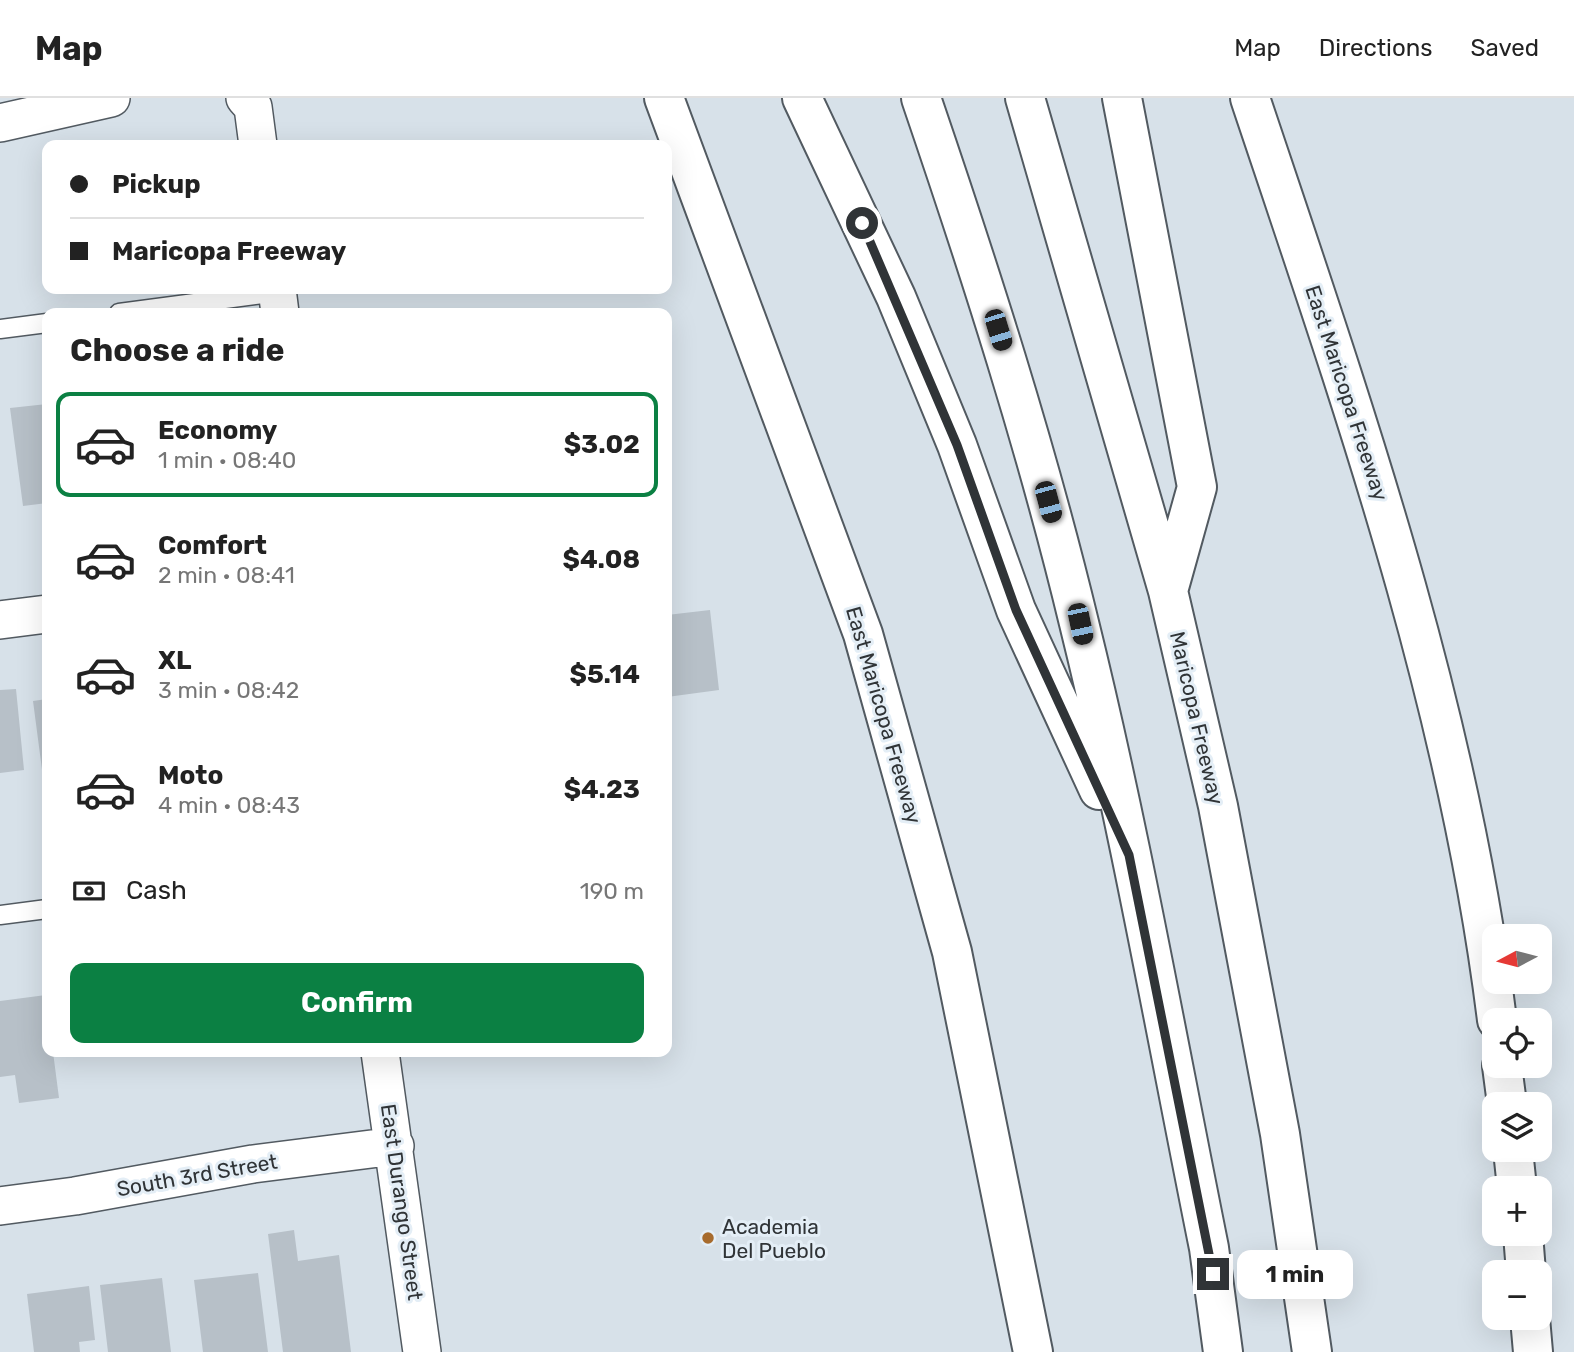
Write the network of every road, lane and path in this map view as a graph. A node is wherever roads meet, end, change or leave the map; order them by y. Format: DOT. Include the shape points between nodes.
graph roads {
  1 [pos="111,98"];
  2 [pos="245,98"];
  3 [pos="664,98"];
  4 [pos="802,98"];
  5 [pos="921,98"];
  6 [pos="1025,98"];
  7 [pos="1122,98"];
  8 [pos="1250,98"];
  9 [pos="0,123"];
  10 [pos="257,140"];
  11 [pos="279,298"];
  12 [pos="172,308"];
  13 [pos="42,324"];
  14 [pos="0,329"];
  15 [pos="1168,591"];
  16 [pos="42,615"];
  17 [pos="0,620"];
  18 [pos="1129,855"];
  19 [pos="42,910"];
  20 [pos="0,915"];
  21 [pos="1496,1008"];
  22 [pos="381,1057"];
  23 [pos="395,1146"];
  24 [pos="0,1206"];
  25 [pos="1531,1330"];
  26 [pos="422,1352"];
  27 [pos="1034,1352"];
  28 [pos="1223,1352"];
  29 [pos="1312,1352"];
  30 [pos="1532,1352"];
  1 -- 9 [label="street"];
  2 -- 10 [label="street" via="253,107"];
  3 -- 27 [label="main road, East Maricopa Freeway" via="863,635 952,952"];
  4 -- 18 [label="main road" via="896,297 957,445 1016,610"];
  5 -- 18 [label="main road" via="1035,453 1080,624"];
  6 -- 15 [label="main road, Maricopa Freeway"];
  7 -- 15 [label="main road" via="1197,487"];
  8 -- 21 [label="main road, East Maricopa Freeway" via="1354,407 1446,740 1486,928"];
  11 -- 12 [label="lane"];
  13 -- 14 [label="lane"];
  15 -- 29 [label="main road, Maricopa Freeway" via="1217,806 1278,1121"];
  16 -- 17 [label="street"];
  18 -- 28 [label="main road" via="1209,1248"];
  19 -- 20 [label="lane"];
  22 -- 23 [label="street, East Durango Street"];
  23 -- 24 [label="street, South 3rd Street" via="253,1164"];
  23 -- 26 [label="street, East Durango Street"];
  25 -- 30 [label="main road"];
}
